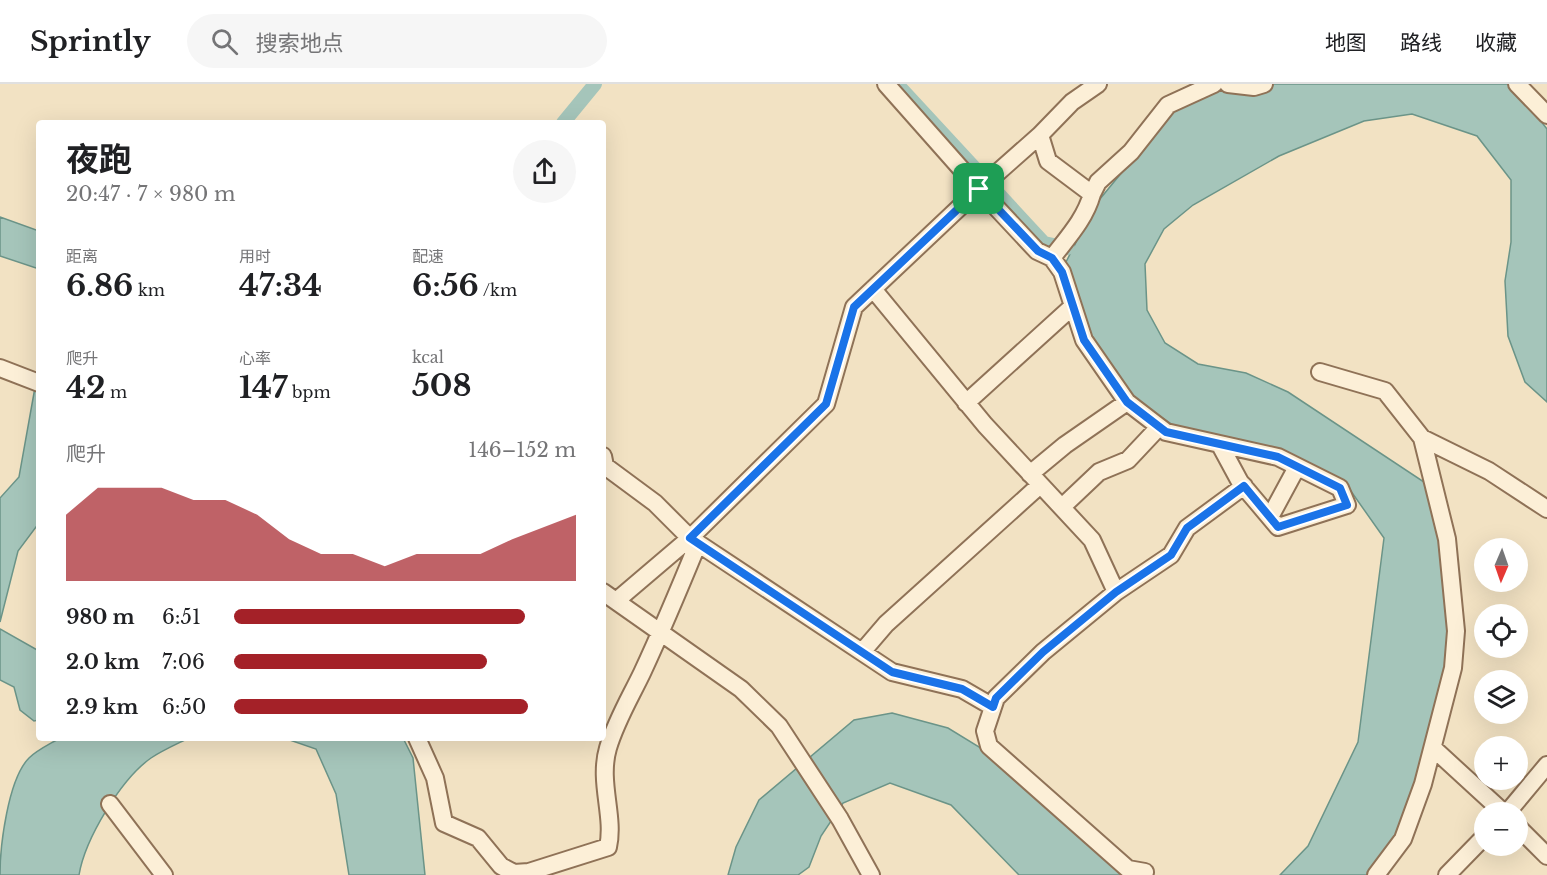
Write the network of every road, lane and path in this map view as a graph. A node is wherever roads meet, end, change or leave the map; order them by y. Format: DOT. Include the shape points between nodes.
graph roads {
  1 [pos="886,84"];
  2 [pos="1098,84"];
  3 [pos="1214,84"];
  4 [pos="1228,84"];
  5 [pos="1264,84"];
  6 [pos="1517,84"];
  7 [pos="1547,115"];
  8 [pos="1040,135"];
  9 [pos="979,189"];
  10 [pos="1092,194"];
  11 [pos="1052,258"];
  12 [pos="873,289"];
  13 [pos="1073,306"];
  14 [pos="0,368"];
  15 [pos="1320,372"];
  16 [pos="36,382"];
  17 [pos="1127,402"];
  18 [pos="966,403"];
  19 [pos="1159,427"];
  20 [pos="1422,438"];
  21 [pos="1220,445"];
  22 [pos="606,467"];
  23 [pos="1297,467"];
  24 [pos="1035,479"];
  25 [pos="1244,486"];
  26 [pos="1062,507"];
  27 [pos="1547,509"];
  28 [pos="1270,517"];
  29 [pos="694,541"];
  30 [pos="1116,592"];
  31 [pos="610,597"];
  32 [pos="661,633"];
  33 [pos="862,652"];
  34 [pos="993,707"];
  35 [pos="418,741"];
  36 [pos="1433,748"];
  37 [pos="1547,765"];
  38 [pos="1493,802"];
  39 [pos="1515,802"];
  40 [pos="110,804"];
  41 [pos="1528,837"];
  42 [pos="1474,847"];
  43 [pos="1547,856"];
  44 [pos="164,875"];
  45 [pos="871,875"];
  46 [pos="1144,875"];
  47 [pos="1376,875"];
  48 [pos="1447,875"];
  1 -- 9 [label="street"];
  2 -- 8 [label="street" via="1072,102"];
  3 -- 10 [label="street" via="1168,105 1131,152 1098,182"];
  4 -- 5 [label="street"];
  6 -- 7 [label="street"];
  8 -- 9 [label="street"];
  8 -- 10 [label="street" via="1048,161"];
  9 -- 11 [label="street" via="1038,251"];
  9 -- 12 [label="street"];
  10 -- 11 [label="street" via="1079,224"];
  11 -- 13 [label="street" via="1062,272"];
  12 -- 18 [label="street"];
  12 -- 29 [label="street" via="854,307 826,404"];
  13 -- 17 [label="street" via="1084,340"];
  13 -- 18 [label="street"];
  14 -- 16 [label="street"];
  15 -- 20 [label="street" via="1385,391"];
  17 -- 19 [label="street"];
  17 -- 24 [label="street" via="1065,445"];
  18 -- 24 [label="street"];
  19 -- 21 [label="street"];
  19 -- 26 [label="street" via="1128,460 1099,472"];
  20 -- 27 [label="street" via="1490,471"];
  20 -- 36 [label="street" via="1447,539 1456,631 1453,668"];
  21 -- 23 [label="street" via="1278,457"];
  21 -- 25 [label="street"];
  22 -- 29 [label="street" via="655,503"];
  23 -- 28 [label="street"];
  23 -- 28 [label="street" via="1340,488 1347,505 1278,527"];
  24 -- 26 [label="street"];
  24 -- 33 [label="street"];
  25 -- 28 [label="street"];
  25 -- 30 [label="street" via="1187,528 1171,555"];
  26 -- 30 [label="street" via="1092,540"];
  29 -- 31 [label="street"];
  29 -- 32 [label="street"];
  29 -- 33 [label="street"];
  30 -- 34 [label="street" via="1043,652 996,698"];
  31 -- 32 [label="street"];
  32 -- 35 [label="street" via="621,712 607,750 604,794 611,833 608,847 529,872 514,873 501,866 478,838 444,823 435,778"];
  32 -- 45 [label="street" via="741,689 779,726 840,819"];
  33 -- 34 [label="street" via="892,672 962,689"];
  34 -- 46 [label="street" via="985,730 989,746 1128,869 1145,872"];
  36 -- 38 [label="street"];
  36 -- 47 [label="street" via="1403,838"];
  37 -- 39 [label="street"];
  40 -- 44 [label="street"];
  41 -- 43 [label="street"];
  42 -- 48 [label="street"];
}
